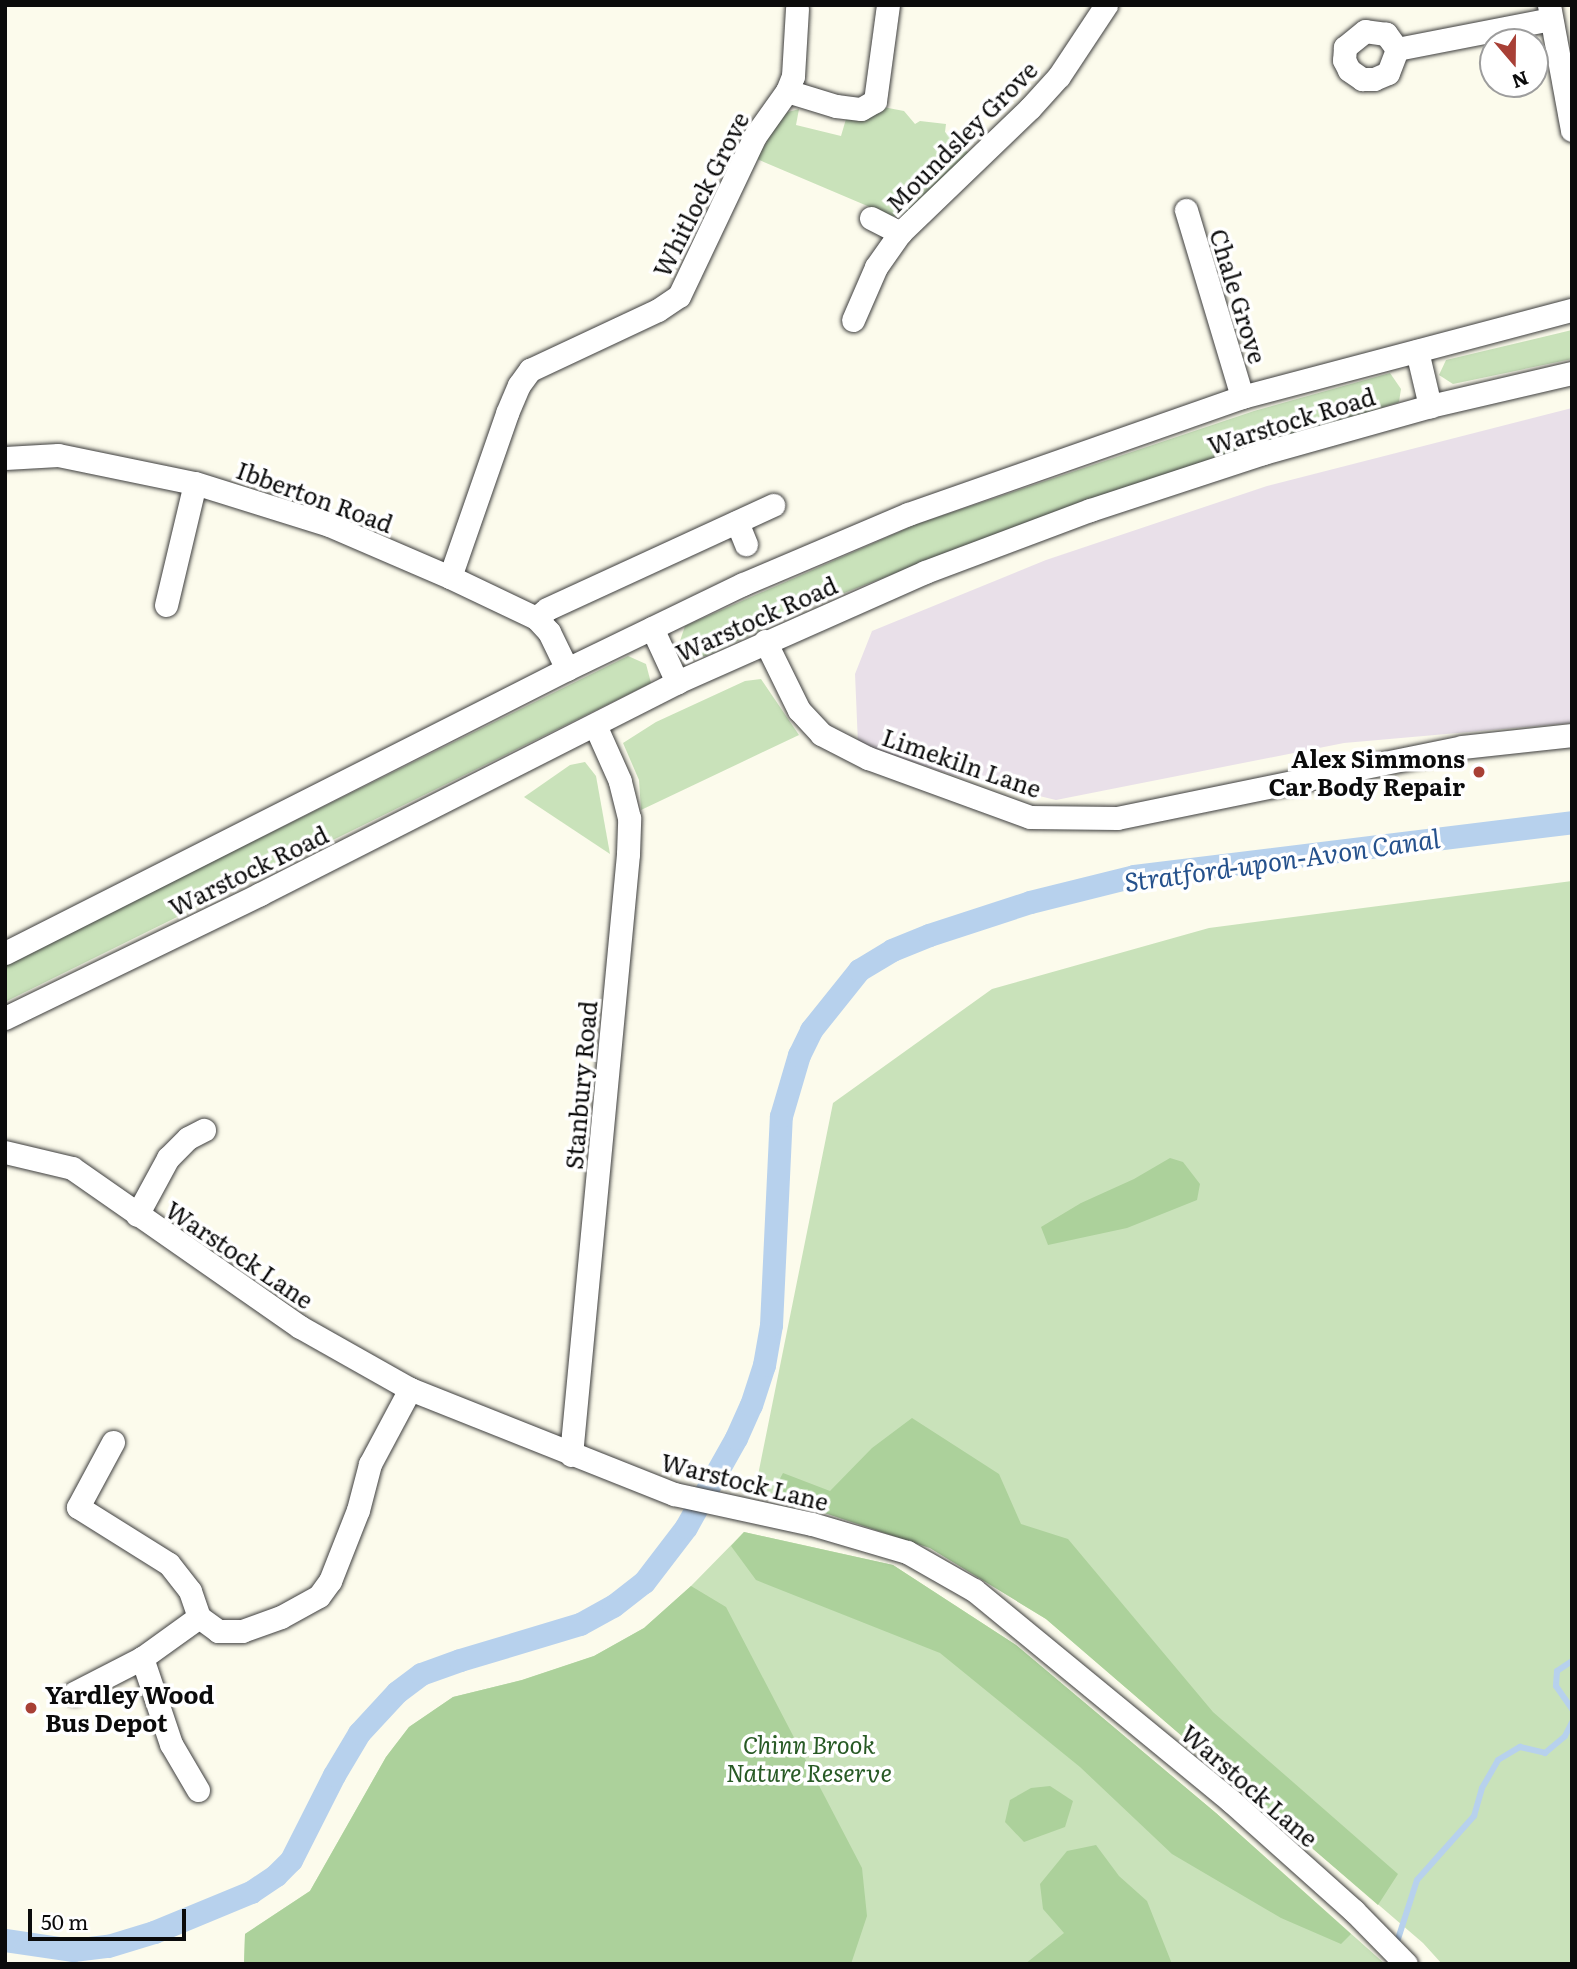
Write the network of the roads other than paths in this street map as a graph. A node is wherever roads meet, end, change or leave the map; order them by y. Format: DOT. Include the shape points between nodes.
graph roads {
  1 [pos="888,5"];
  2 [pos="1107,5"];
  3 [pos="797,9"];
  4 [pos="1550,12"];
  5 [pos="1397,49"];
  6 [pos="787,91"];
  7 [pos="1572,130"];
  8 [pos="1186,210"];
  9 [pos="871,218"];
  10 [pos="900,233"];
  11 [pos="1572,310"];
  12 [pos="853,320"];
  13 [pos="1417,351"];
  14 [pos="1572,373"];
  15 [pos="1242,397"];
  16 [pos="1430,406"];
  17 [pos="5,458"];
  18 [pos="195,482"];
  19 [pos="773,505"];
  20 [pos="737,522"];
  21 [pos="746,544"];
  22 [pos="450,577"];
  23 [pos="166,605"];
  24 [pos="536,618"];
  25 [pos="652,628"];
  26 [pos="765,641"];
  27 [pos="567,669"];
  28 [pos="677,682"];
  29 [pos="595,725"];
  30 [pos="1572,735"];
  31 [pos="5,953"];
  32 [pos="5,1018"];
  33 [pos="204,1130"];
  34 [pos="5,1152"];
  35 [pos="138,1215"];
  36 [pos="410,1389"];
  37 [pos="113,1442"];
  38 [pos="571,1455"];
  39 [pos="199,1617"];
  40 [pos="142,1658"];
  41 [pos="74,1693"];
  42 [pos="198,1790"];
  43 [pos="1406,1964"];
  1 -- 6 [label="street" via="876,101 861,109"];
  2 -- 10 [label="street, Moundsley Grove" via="1038,100"];
  3 -- 6 [label="street" via="793,76"];
  4 -- 5 [label="street"];
  4 -- 7 [label="street"];
  6 -- 22 [label="street, Whitlock Grove" via="755,136 679,296 530,370 519,385"];
  8 -- 15 [label="street, Chale Grove"];
  9 -- 10 [label="street, Moundsley Grove"];
  10 -- 12 [label="street, Moundsley Grove" via="876,267"];
  11 -- 13 [label="street, Warstock Road"];
  13 -- 15 [label="street, Warstock Road"];
  13 -- 16 [label="street"];
  14 -- 16 [label="street, Warstock Road"];
  15 -- 25 [label="street, Warstock Road" via="908,514 743,583"];
  16 -- 26 [label="street, Warstock Road" via="1263,453 1090,510 925,572"];
  17 -- 18 [label="street, Ibberton Road" via="58,454"];
  18 -- 22 [label="street, Ibberton Road" via="329,525"];
  18 -- 23 [label="street"];
  19 -- 20 [label="street"];
  20 -- 21 [label="street"];
  20 -- 24 [label="street"];
  22 -- 24 [label="street, Ibberton Road"];
  24 -- 27 [label="street, Ibberton Road" via="549,632"];
  25 -- 27 [label="street, Warstock Road"];
  25 -- 28 [label="street"];
  26 -- 28 [label="street, Warstock Road"];
  26 -- 30 [label="street, Limekiln Lane" via="799,710 821,734 868,758 1030,817 1117,818 1462,747"];
  27 -- 31 [label="street, Warstock Road"];
  28 -- 29 [label="street, Warstock Road"];
  29 -- 32 [label="street, Warstock Road"];
  29 -- 38 [label="street, Stanbury Road" via="620,781 629,818 628,854"];
  33 -- 35 [label="street" via="188,1138 168,1158"];
  34 -- 35 [label="street, Warstock Lane" via="72,1168"];
  35 -- 36 [label="street, Warstock Lane" via="300,1328"];
  36 -- 38 [label="street, Warstock Lane"];
  36 -- 39 [label="street" via="370,1464 349,1534 330,1581 319,1595 281,1617 242,1631 218,1631"];
  37 -- 39 [label="street" via="78,1507 169,1564 190,1591"];
  38 -- 43 [label="street, Warstock Lane" via="674,1494 812,1524 907,1552 974,1590 1231,1801"];
  39 -- 40 [label="street"];
  40 -- 41 [label="street"];
  40 -- 42 [label="street" via="171,1744"];
}
